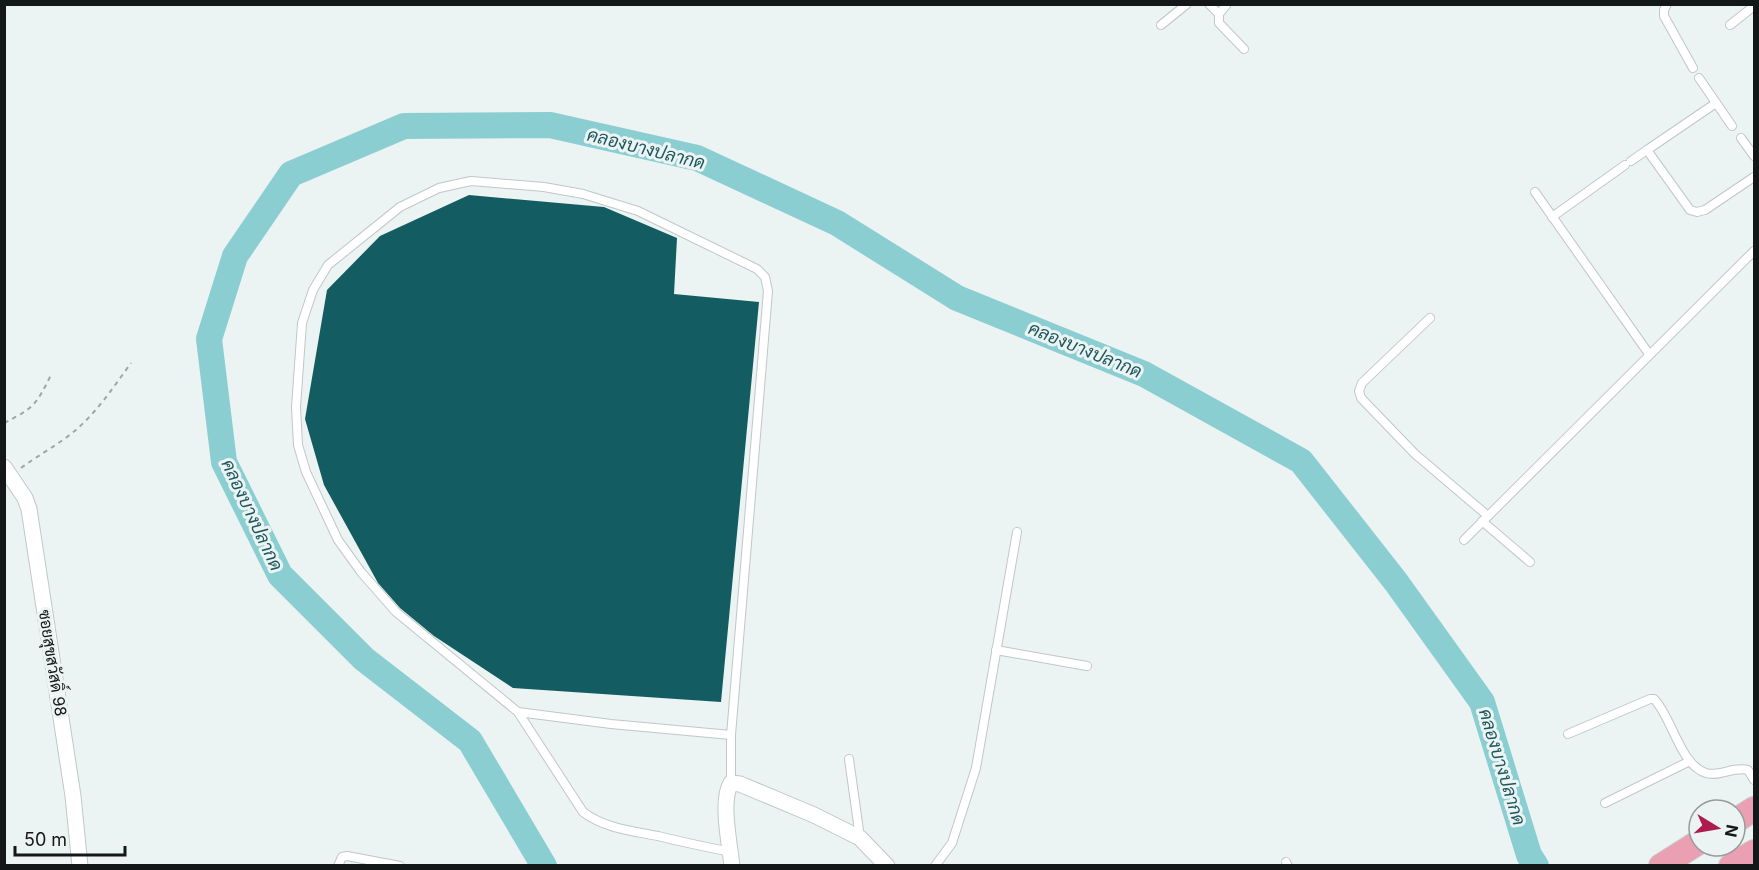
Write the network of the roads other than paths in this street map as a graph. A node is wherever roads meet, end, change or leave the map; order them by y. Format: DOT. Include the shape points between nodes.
graph roads {
  1 [pos="1187,4"];
  2 [pos="1209,4"];
  3 [pos="1227,4"];
  4 [pos="1667,4"];
  5 [pos="1755,6"];
  6 [pos="1219,14"];
  7 [pos="1161,25"];
  8 [pos="1730,25"];
  9 [pos="1244,49"];
  10 [pos="1693,69"];
  11 [pos="1699,78"];
  12 [pos="1716,103"];
  13 [pos="1732,126"];
  14 [pos="1741,138"];
  15 [pos="1647,150"];
  16 [pos="1755,156"];
  17 [pos="1755,177"];
  18 [pos="1535,192"];
  19 [pos="1552,217"];
  20 [pos="1755,251"];
  21 [pos="1430,318"];
  22 [pos="1649,354"];
  23 [pos="8,471"];
  24 [pos="1485,519"];
  25 [pos="1017,532"];
  26 [pos="1464,540"];
  27 [pos="1530,562"];
  28 [pos="996,650"];
  29 [pos="1087,666"];
  30 [pos="518,712"];
  31 [pos="1568,734"];
  32 [pos="731,735"];
  33 [pos="849,759"];
  34 [pos="1690,760"];
  35 [pos="1755,780"];
  36 [pos="731,783"];
  37 [pos="1605,803"];
  38 [pos="860,838"];
  39 [pos="1687,850"];
  40 [pos="1755,852"];
  41 [pos="732,859"];
  42 [pos="1666,862"];
  43 [pos="80,866"];
  44 [pos="338,866"];
  45 [pos="400,866"];
  46 [pos="887,866"];
  47 [pos="935,866"];
  48 [pos="1731,866"];
  1 -- 7 [label="lane"];
  2 -- 6 [label="lane"];
  3 -- 6 [label="lane"];
  4 -- 10 [label="lane" via="1664,16"];
  5 -- 8 [label="lane"];
  6 -- 9 [label="lane" via="1219,23"];
  11 -- 12 [label="lane"];
  12 -- 13 [label="lane"];
  12 -- 15 [label="lane"];
  14 -- 16 [label="lane"];
  15 -- 17 [label="lane" via="1690,210 1697,212"];
  15 -- 19 [label="lane"];
  18 -- 19 [label="lane"];
  19 -- 22 [label="lane"];
  20 -- 22 [label="lane"];
  21 -- 24 [label="lane" via="1362,383 1359,391 1361,398 1415,454"];
  22 -- 24 [label="lane"];
  23 -- 43 [label="street, ซอยสุขสวัสดิ์ 98" via="25,498 33,531"];
  24 -- 26 [label="lane"];
  24 -- 27 [label="lane"];
  25 -- 28 [label="lane"];
  28 -- 29 [label="lane"];
  28 -- 47 [label="lane" via="976,768 952,843"];
  30 -- 32 [label="lane"];
  30 -- 32 [label="lane" via="396,612 361,572 338,540 306,472 298,445 296,407 302,323 313,290 328,265 400,207 439,188 471,181 583,194 638,212 757,269 765,277 768,291"];
  30 -- 41 [label="lane" via="589,817"];
  31 -- 34 [label="lane" via="1654,699"];
  32 -- 36 [label="lane"];
  33 -- 38 [label="lane"];
  34 -- 35 [label="lane" via="1706,773 1742,769 1748,770"];
  34 -- 37 [label="lane"];
  36 -- 38 [label="street" via="772,797"];
  36 -- 41 [label="street" via="727,803"];
  38 -- 46 [label="street"];
  39 -- 42 [label="main road"];
  40 -- 48 [label="main road"];
  44 -- 45 [label="lane" via="347,856"];
}
